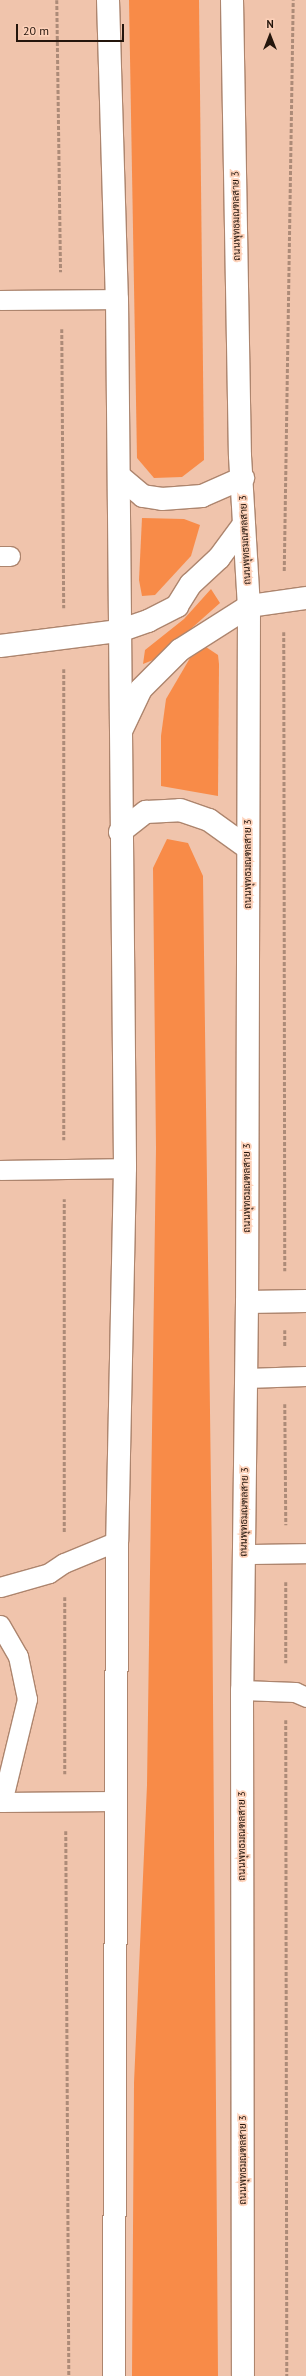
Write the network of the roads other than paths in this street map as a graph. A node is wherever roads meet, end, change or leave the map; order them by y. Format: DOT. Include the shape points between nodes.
graph roads {
  1 [pos="108,0"];
  2 [pos="232,0"];
  3 [pos="117,299"];
  4 [pos="0,300"];
  5 [pos="119,476"];
  6 [pos="243,478"];
  7 [pos="244,524"];
  8 [pos="306,598"];
  9 [pos="248,606"];
  10 [pos="119,631"];
  11 [pos="0,646"];
  12 [pos="119,735"];
  13 [pos="120,832"];
  14 [pos="248,848"];
  15 [pos="125,1168"];
  16 [pos="0,1170"];
  17 [pos="296,1301"];
  18 [pos="247,1302"];
  19 [pos="306,1376"];
  20 [pos="246,1378"];
  21 [pos="117,1541"];
  22 [pos="306,1553"];
  23 [pos="244,1554"];
  24 [pos="0,1587"];
  25 [pos="0,1625"];
  26 [pos="242,1690"];
  27 [pos="306,1697"];
  28 [pos="116,1801"];
  29 [pos="1,1802"];
  30 [pos="114,2376"];
  31 [pos="243,2376"];
  1 -- 3 [label="main road"];
  2 -- 6 [label="main road, ถนนพุทธมณฑลสาย 3" via="240,456"];
  3 -- 4 [label="lane"];
  3 -- 5 [label="main road"];
  5 -- 6 [label="main road" via="143,496 162,499 202,496"];
  5 -- 10 [label="main road"];
  6 -- 7 [label="main road, ถนนพุทธมณฑลสาย 3"];
  7 -- 9 [label="main road, ถนนพุทธมณฑลสาย 3"];
  7 -- 10 [label="main road" via="219,558 191,584 177,606 148,621"];
  8 -- 9 [label="main road"];
  9 -- 12 [label="main road" via="180,650 141,689"];
  9 -- 14 [label="main road, ถนนพุทธมณฑลสาย 3"];
  10 -- 11 [label="main road"];
  10 -- 12 [label="main road"];
  12 -- 13 [label="main road"];
  13 -- 14 [label="main road" via="146,812 180,810 209,820"];
  13 -- 15 [label="main road"];
  14 -- 18 [label="main road, ถนนพุทธมณฑลสาย 3"];
  15 -- 16 [label="lane"];
  15 -- 21 [label="main road"];
  17 -- 18 [label="main road"];
  18 -- 20 [label="main road, ถนนพุทธมณฑลสาย 3"];
  19 -- 20 [label="lane"];
  20 -- 23 [label="main road, ถนนพุทธมณฑลสาย 3"];
  21 -- 24 [label="lane" via="64,1563 49,1573"];
  21 -- 28 [label="main road"];
  22 -- 23 [label="lane"];
  23 -- 26 [label="main road, ถนนพุทธมณฑลสาย 3"];
  25 -- 29 [label="lane" via="18,1656 27,1698"];
  26 -- 27 [label="lane" via="286,1691"];
  26 -- 31 [label="main road, ถนนพุทธมณฑลสาย 3"];
  28 -- 29 [label="lane"];
  28 -- 30 [label="main road"];
}
